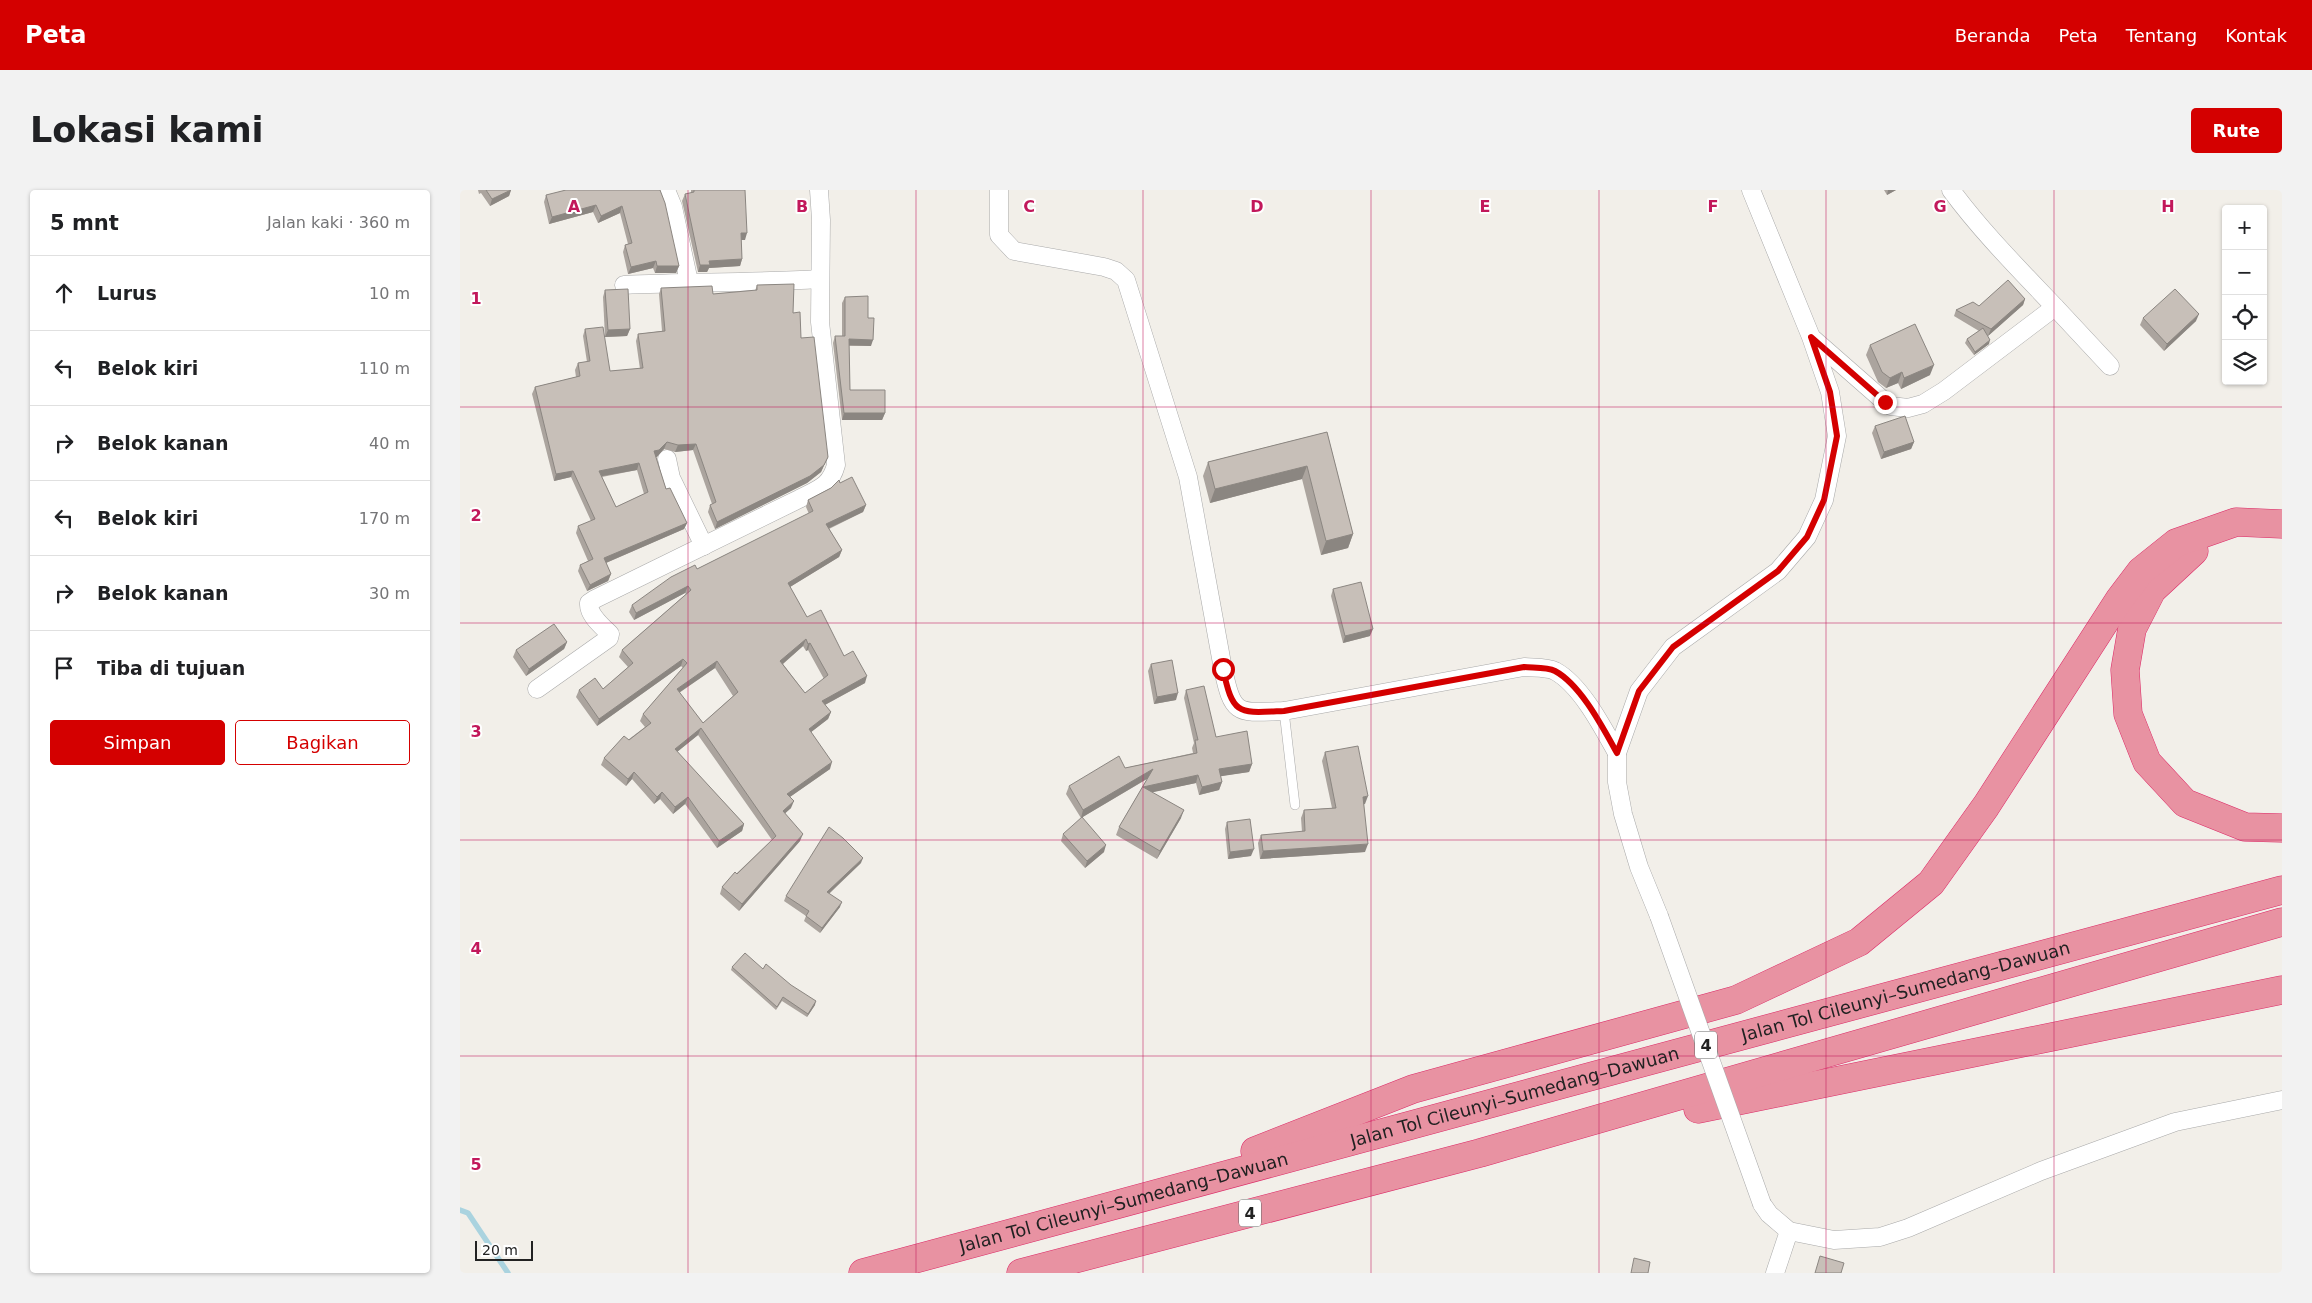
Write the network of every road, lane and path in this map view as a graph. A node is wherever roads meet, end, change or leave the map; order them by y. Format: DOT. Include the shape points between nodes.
graph roads {
  1 [pos="666,190"];
  2 [pos="818,190"];
  3 [pos="999,190"];
  4 [pos="1752,190"];
  5 [pos="1951,190"];
  6 [pos="820,279"];
  7 [pos="689,282"];
  8 [pos="624,286"];
  9 [pos="2055,307"];
  10 [pos="1811,337"];
  11 [pos="2110,366"];
  12 [pos="667,459"];
  13 [pos="2282,524"];
  14 [pos="2282,535"];
  15 [pos="704,546"];
  16 [pos="537,688"];
  17 [pos="1284,711"];
  18 [pos="1617,753"];
  19 [pos="1295,805"];
  20 [pos="2282,828"];
  21 [pos="2282,890"];
  22 [pos="2282,922"];
  23 [pos="2282,990"];
  24 [pos="2282,1100"];
  25 [pos="1480,1153"];
  26 [pos="1131,1200"];
  27 [pos="1789,1231"];
  28 [pos="863,1273"];
  29 [pos="1021,1273"];
  30 [pos="1775,1273"];
  1 -- 7 [label="street" via="673,207"];
  2 -- 6 [label="street"];
  3 -- 17 [label="street" via="999,235 1014,251 1104,267 1116,271 1126,280 1188,477 1229,696 1243,711"];
  4 -- 10 [label="street"];
  5 -- 9 [label="street" via="2012,263"];
  6 -- 7 [label="street"];
  6 -- 15 [label="street" via="820,322 836,465 833,476 828,484"];
  7 -- 8 [label="street"];
  9 -- 10 [label="street" via="1944,391 1923,404 1908,408 1885,402"];
  9 -- 11 [label="street"];
  10 -- 18 [label="street" via="1830,392 1837,436 1824,500 1811,530 1778,571 1673,647 1639,691"];
  12 -- 15 [label="street" via="671,478"];
  13 -- 26 [label="highway" via="2236,522 2176,543 2141,571 1986,806 1931,883 1859,942 1736,1000 1413,1089"];
  14 -- 20 [label="highway" via="2237,534 2190,552 2152,590 2132,629 2125,670 2128,714 2147,762 2185,803 2245,827"];
  15 -- 16 [label="street" via="589,603 591,614 610,634 609,638"];
  17 -- 18 [label="street" via="1524,667 1554,670 1574,687"];
  17 -- 19 [label="lane"];
  18 -- 27 [label="street, bridge" via="1617,782 1638,867 1659,916 1762,1204"];
  21 -- 26 [label="highway, Jalan Tol Cileunyi–Sumedang–Dawuan / 4"];
  22 -- 25 [label="highway, Jalan Tol Cileunyi–Sumedang–Dawuan / 4"];
  23 -- 25 [label="highway"];
  24 -- 27 [label="street" via="2176,1122 2041,1171 1880,1237 1834,1240"];
  25 -- 29 [label="highway, Jalan Tol Cileunyi–Sumedang–Dawuan / 4"];
  26 -- 28 [label="highway, Jalan Tol Cileunyi–Sumedang–Dawuan / 4"];
  27 -- 30 [label="street"];
}
